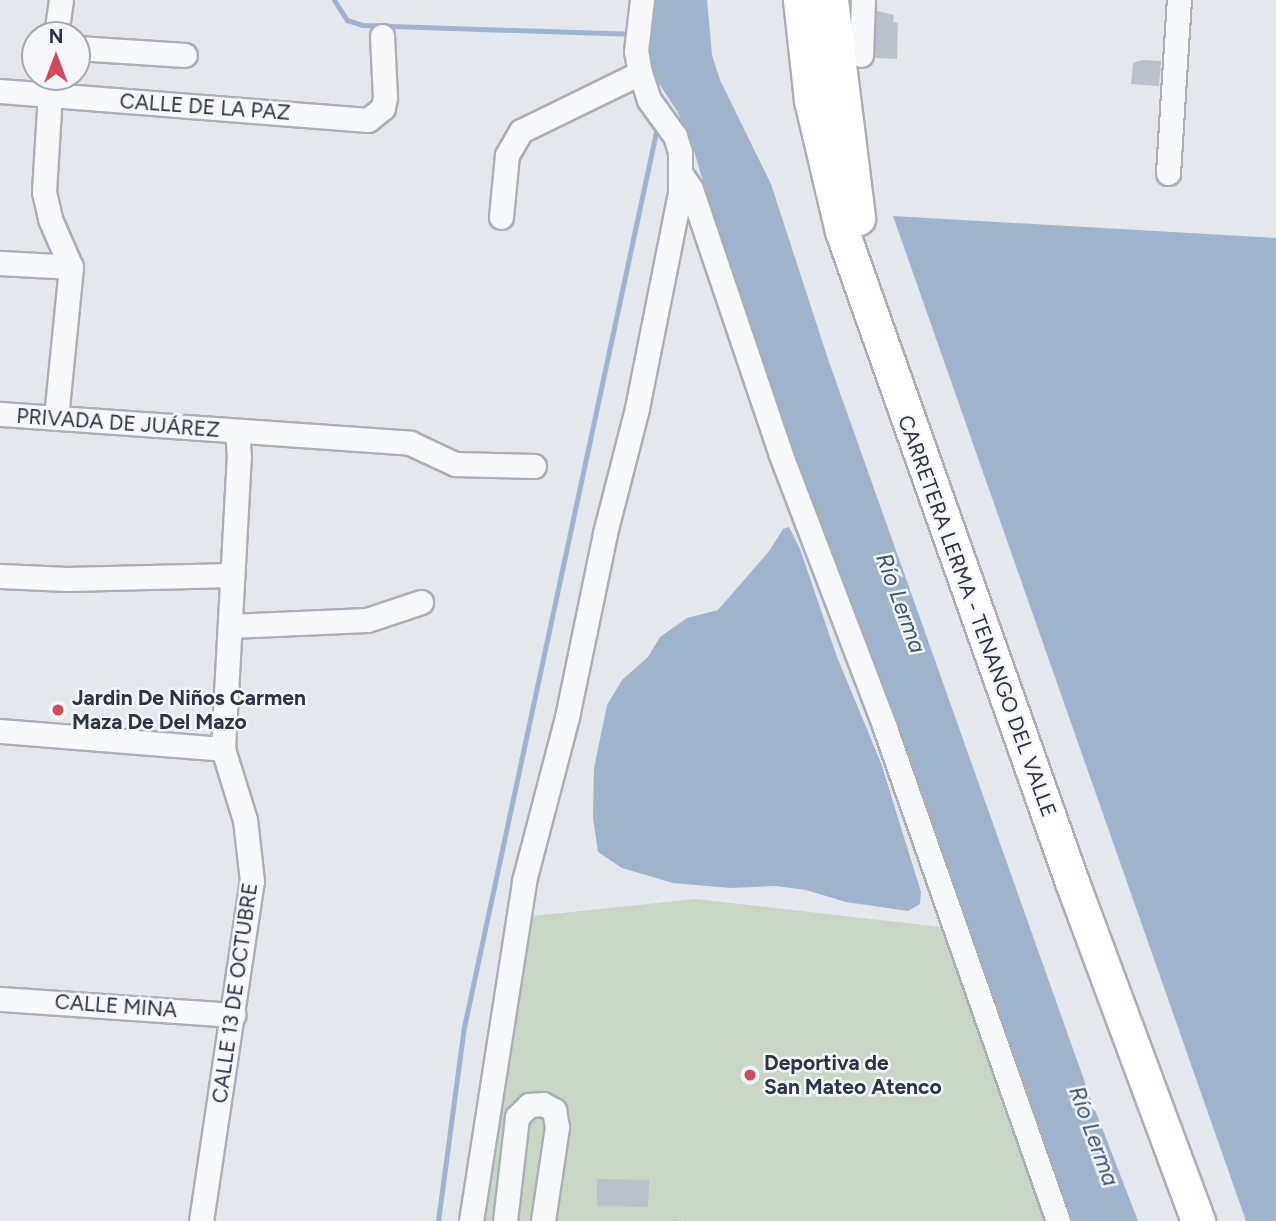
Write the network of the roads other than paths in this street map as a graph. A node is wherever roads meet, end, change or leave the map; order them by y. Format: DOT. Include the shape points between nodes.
graph roads {
  1 [pos="61,0"];
  2 [pos="642,0"];
  3 [pos="800,0"];
  4 [pos="831,0"];
  5 [pos="863,0"];
  6 [pos="1179,0"];
  7 [pos="58,21"];
  8 [pos="382,36"];
  9 [pos="91,49"];
  10 [pos="185,55"];
  11 [pos="861,55"];
  12 [pos="640,73"];
  13 [pos="21,88"];
  14 [pos="91,90"];
  15 [pos="0,91"];
  16 [pos="50,91"];
  17 [pos="1168,173"];
  18 [pos="681,174"];
  19 [pos="501,217"];
  20 [pos="0,263"];
  21 [pos="71,267"];
  22 [pos="0,414"];
  23 [pos="56,417"];
  24 [pos="237,432"];
  25 [pos="534,466"];
  26 [pos="232,575"];
  27 [pos="0,576"];
  28 [pos="421,602"];
  29 [pos="230,626"];
  30 [pos="0,731"];
  31 [pos="223,749"];
  32 [pos="0,999"];
  33 [pos="233,1015"];
  34 [pos="201,1221"];
  35 [pos="471,1221"];
  36 [pos="505,1221"];
  37 [pos="543,1221"];
  38 [pos="1058,1221"];
  39 [pos="1198,1221"];
  40 [pos="1221,1221"];
  1 -- 7 [label="street"];
  2 -- 12 [label="street" via="636,51"];
  3 -- 39 [label="highway, CARRETERA LERMA - TENANGO DEL VALLE" via="811,100 842,231 869,314"];
  4 -- 40 [label="highway" via="860,228 889,323"];
  5 -- 11 [label="street"];
  6 -- 17 [label="street"];
  8 -- 14 [label="street, CALLE DE LA PAZ" via="385,97 383,108 368,120"];
  9 -- 10 [label="street"];
  12 -- 18 [label="street" via="649,100 675,136"];
  12 -- 19 [label="street" via="521,131 507,155"];
  13 -- 15 [label="street, CALLE DE LA PAZ"];
  16 -- 21 [label="street" via="44,192 50,219"];
  18 -- 35 [label="street" via="638,408 524,881"];
  18 -- 38 [label="street" via="691,189 781,455 885,728"];
  20 -- 21 [label="street"];
  21 -- 23 [label="street"];
  22 -- 23 [label="street, PRIVADA DE JUÁREZ"];
  23 -- 24 [label="street, PRIVADA DE JUÁREZ"];
  24 -- 25 [label="street, PRIVADA DE JUÁREZ" via="410,443 455,464"];
  24 -- 26 [label="street, CALLE 13 DE OCTUBRE"];
  26 -- 27 [label="street"];
  26 -- 29 [label="street, CALLE 13 DE OCTUBRE"];
  28 -- 29 [label="street" via="367,620"];
  29 -- 31 [label="street, CALLE 13 DE OCTUBRE"];
  30 -- 31 [label="street"];
  31 -- 33 [label="street, CALLE 13 DE OCTUBRE" via="246,820 252,881"];
  32 -- 33 [label="street, CALLE MINA"];
  33 -- 34 [label="street, CALLE 13 DE OCTUBRE"];
  36 -- 37 [label="street" via="517,1117 528,1105 543,1104 554,1110 557,1127"];
}
